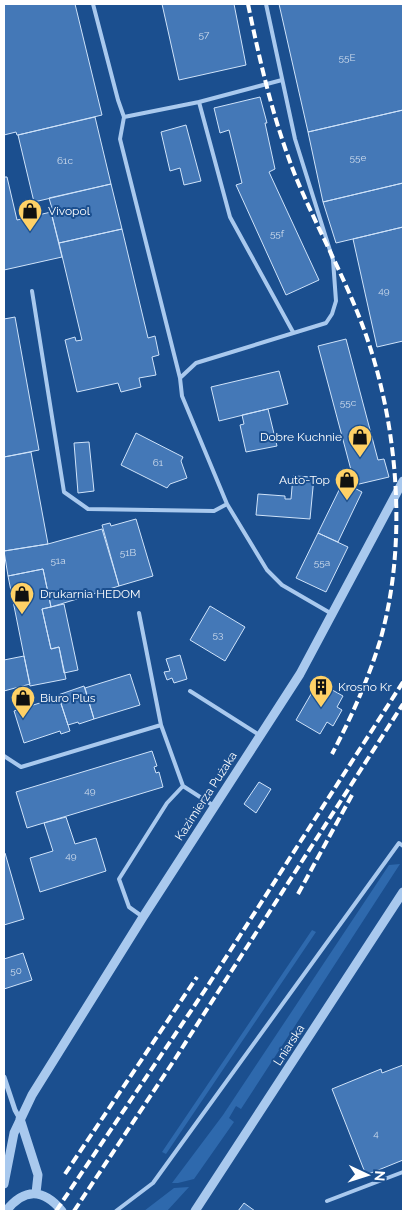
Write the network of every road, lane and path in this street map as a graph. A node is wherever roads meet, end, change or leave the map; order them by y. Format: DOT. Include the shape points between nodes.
graph roads {
  1 [pos="93,4"];
  2 [pos="266,4"];
  3 [pos="282,80"];
  4 [pos="199,102"];
  5 [pos="124,117"];
  6 [pos="32,291"];
  7 [pos="292,332"];
  8 [pos="180,378"];
  9 [pos="403,481"];
  10 [pos="227,504"];
  11 [pos="139,613"];
  12 [pos="332,614"];
  13 [pos="190,691"];
  14 [pos="161,725"];
  15 [pos="261,736"];
  16 [pos="4,756"];
  17 [pos="183,786"];
  18 [pos="214,806"];
  19 [pos="403,846"];
  20 [pos="403,892"];
  21 [pos="143,916"];
  22 [pos="4,1077"];
  23 [pos="20,1119"];
  24 [pos="403,1172"];
  25 [pos="4,1184"];
  26 [pos="36,1194"];
  27 [pos="327,1201"];
  28 [pos="6,1211"];
  29 [pos="62,1211"];
  30 [pos="116,1211"];
  31 [pos="195,1211"];
  1 -- 5 [label="lane"];
  2 -- 3 [label="lane"];
  3 -- 4 [label="lane"];
  3 -- 7 [label="lane" via="295,139 333,260 336,301 326,323"];
  4 -- 5 [label="lane"];
  4 -- 7 [label="lane" via="230,217"];
  5 -- 8 [label="lane" via="120,139"];
  6 -- 10 [label="lane" via="64,492 88,509 214,511"];
  7 -- 8 [label="lane" via="196,363"];
  8 -- 10 [label="lane" via="182,396"];
  9 -- 12 [label="street, Kazimierza Pużaka"];
  10 -- 12 [label="lane" via="267,570 282,585"];
  11 -- 14 [label="lane"];
  12 -- 15 [label="street, Kazimierza Pużaka" via="300,674"];
  13 -- 15 [label="lane"];
  14 -- 16 [label="lane" via="21,767"];
  14 -- 17 [label="lane"];
  15 -- 18 [label="street, Kazimierza Pużaka"];
  17 -- 18 [label="lane"];
  17 -- 21 [label="lane" via="167,803 119,879 130,907"];
  18 -- 21 [label="street, Kazimierza Pużaka"];
  19 -- 30 [label="lane" via="398,843 154,1183"];
  20 -- 31 [label="street, Lniarska"];
  21 -- 23 [label="street, Kazimierza Pużaka"];
  22 -- 23 [label="street"];
  23 -- 25 [label="street, Kazimierza Pużaka" via="10,1147"];
  23 -- 26 [label="street" via="38,1175"];
  24 -- 27 [label="lane"];
  26 -- 28 [label="street" via="18,1198"];
  26 -- 29 [label="street"];
}
